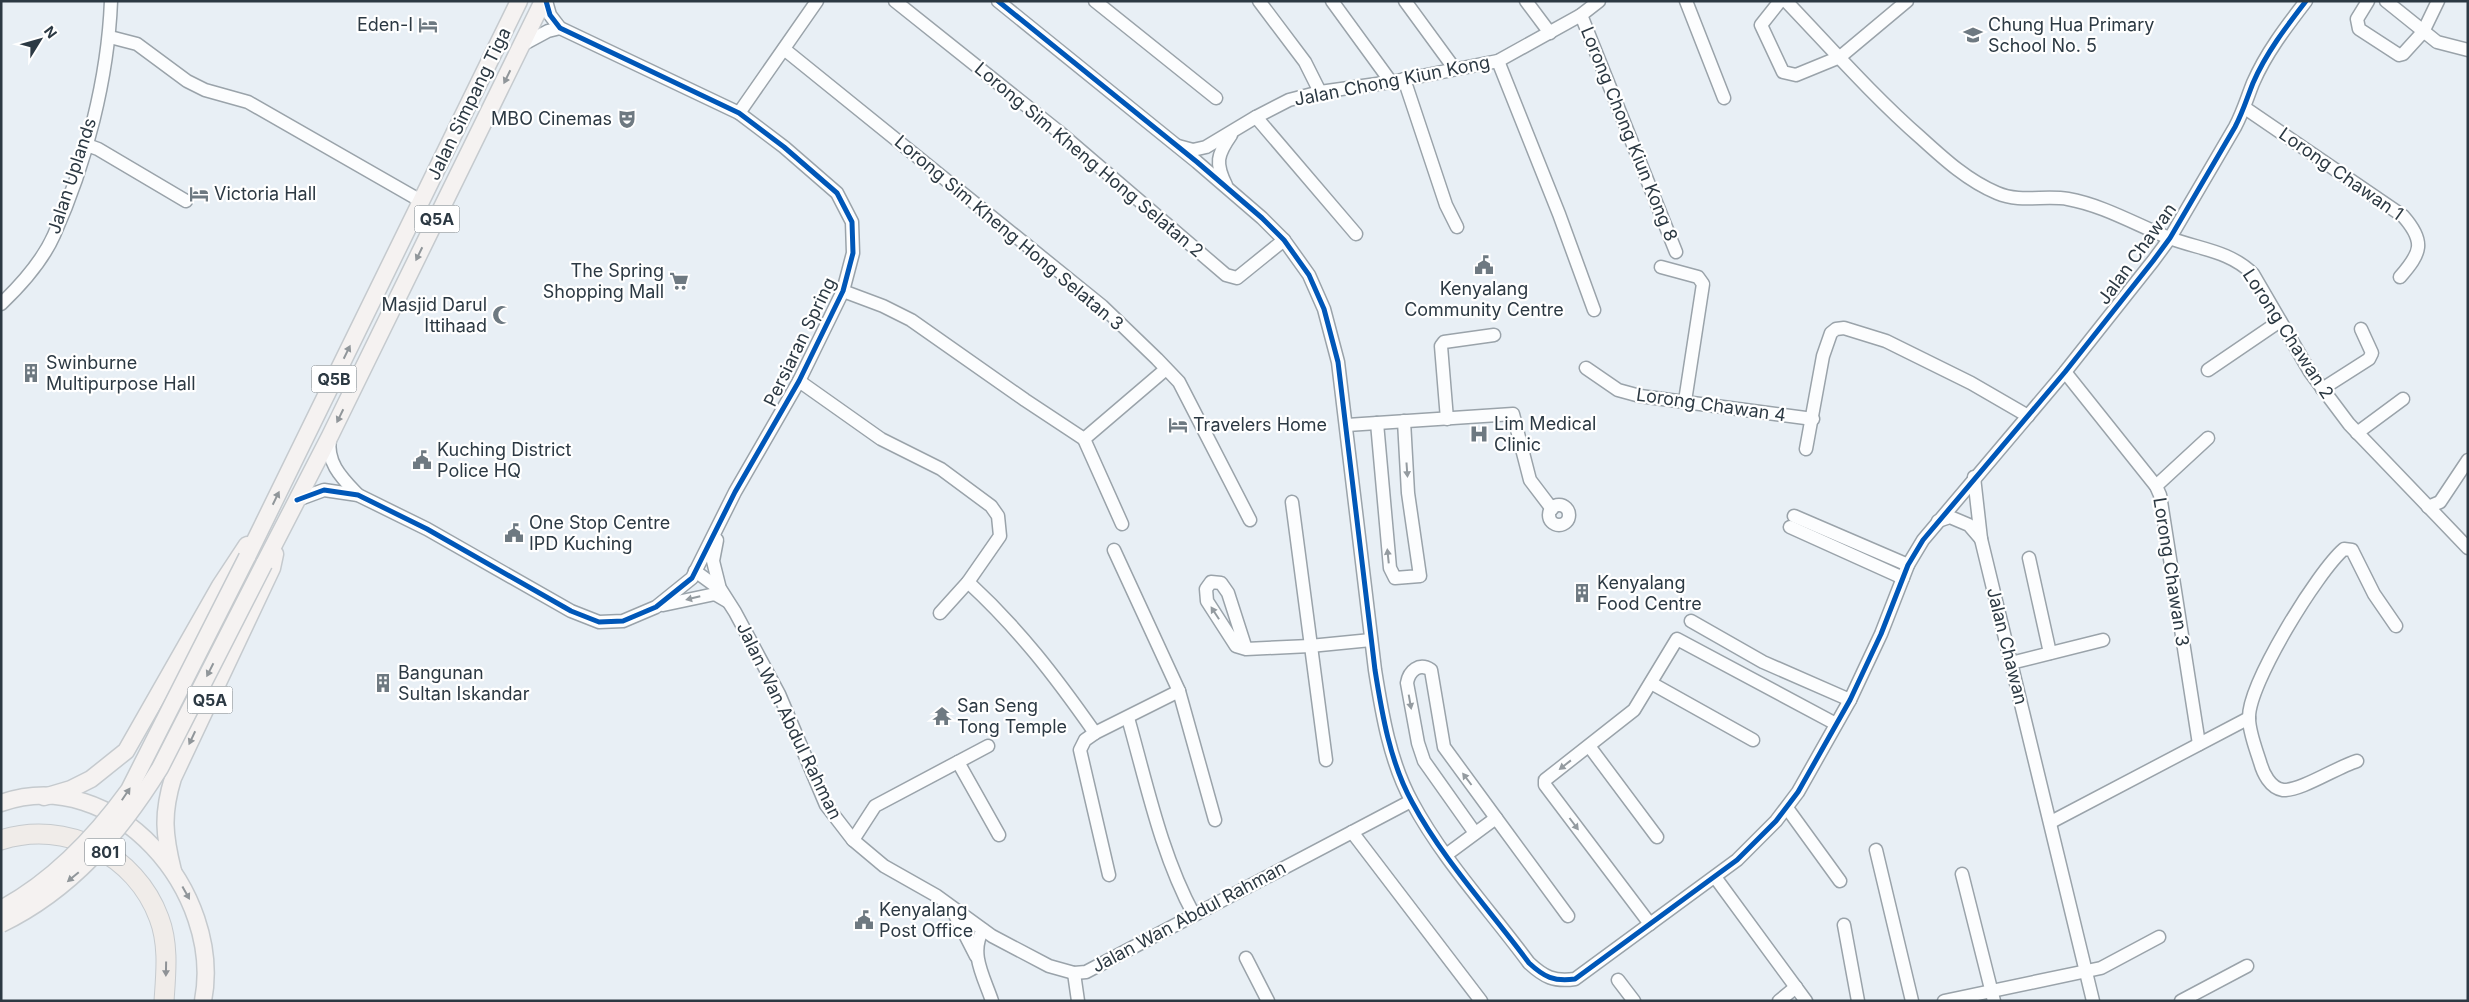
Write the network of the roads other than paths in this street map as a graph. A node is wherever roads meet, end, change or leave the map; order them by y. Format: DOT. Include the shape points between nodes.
graph roads {
  1 [pos="111,1"];
  2 [pos="519,1"];
  3 [pos="544,1"];
  4 [pos="818,1"];
  5 [pos="895,1"];
  6 [pos="998,1"];
  7 [pos="1095,1"];
  8 [pos="1260,1"];
  9 [pos="1332,1"];
  10 [pos="1405,1"];
  11 [pos="1526,1"];
  12 [pos="1599,1"];
  13 [pos="1686,1"];
  14 [pos="1780,1"];
  15 [pos="1786,1"];
  16 [pos="1907,1"];
  17 [pos="2306,1"];
  18 [pos="2368,1"];
  19 [pos="2386,1"];
  20 [pos="2438,1"];
  21 [pos="1581,15"];
  22 [pos="560,28"];
  23 [pos="2423,32"];
  24 [pos="1550,33"];
  25 [pos="110,37"];
  26 [pos="522,45"];
  27 [pos="784,49"];
  28 [pos="2468,50"];
  29 [pos="1840,57"];
  30 [pos="1498,61"];
  31 [pos="1454,68"];
  32 [pos="1398,80"];
  33 [pos="1320,92"];
  34 [pos="1216,98"];
  35 [pos="1724,98"];
  36 [pos="2245,108"];
  37 [pos="739,114"];
  38 [pos="1256,117"];
  39 [pos="1235,129"];
  40 [pos="87,145"];
  41 [pos="1174,145"];
  42 [pos="1227,188"];
  43 [pos="186,201"];
  44 [pos="421,201"];
  45 [pos="1457,227"];
  46 [pos="1356,234"];
  47 [pos="2170,238"];
  48 [pos="1284,240"];
  49 [pos="1676,252"];
  50 [pos="1661,267"];
  51 [pos="2400,277"];
  52 [pos="843,291"];
  53 [pos="1,304"];
  54 [pos="1594,310"];
  55 [pos="2280,321"];
  56 [pos="2361,329"];
  57 [pos="1494,335"];
  58 [pos="1586,368"];
  59 [pos="1166,369"];
  60 [pos="2208,370"];
  61 [pos="2065,372"];
  62 [pos="799,381"];
  63 [pos="2322,389"];
  64 [pos="2402,399"];
  65 [pos="1685,401"];
  66 [pos="2028,416"];
  67 [pos="1446,418"];
  68 [pos="1813,419"];
  69 [pos="1404,421"];
  70 [pos="1377,423"];
  71 [pos="1347,426"];
  72 [pos="2357,433"];
  73 [pos="330,436"];
  74 [pos="2208,438"];
  75 [pos="1084,439"];
  76 [pos="1806,449"];
  77 [pos="2468,460"];
  78 [pos="1974,477"];
  79 [pos="2156,486"];
  80 [pos="358,495"];
  81 [pos="297,500"];
  82 [pos="1292,502"];
  83 [pos="2428,507"];
  84 [pos="1552,509"];
  85 [pos="1250,520"];
  86 [pos="721,521"];
  87 [pos="1938,521"];
  88 [pos="1122,524"];
  89 [pos="262,525"];
  90 [pos="280,533"];
  91 [pos="1981,539"];
  92 [pos="2468,548"];
  93 [pos="1114,550"];
  94 [pos="2029,558"];
  95 [pos="1908,565"];
  96 [pos="695,571"];
  97 [pos="1903,578"];
  98 [pos="968,582"];
  99 [pos="721,590"];
  100 [pos="729,602"];
  101 [pos="656,607"];
  102 [pos="940,613"];
  103 [pos="1691,621"];
  104 [pos="2396,626"];
  105 [pos="1371,640"];
  106 [pos="2103,640"];
  107 [pos="1310,646"];
  108 [pos="1246,649"];
  109 [pos="2050,653"];
  110 [pos="2011,663"];
  111 [pos="1651,683"];
  112 [pos="1179,692"];
  113 [pos="1850,700"];
  114 [pos="1128,718"];
  115 [pos="2249,718"];
  116 [pos="1836,724"];
  117 [pos="1095,733"];
  118 [pos="1753,740"];
  119 [pos="2199,744"];
  120 [pos="988,746"];
  121 [pos="1588,746"];
  122 [pos="1326,760"];
  123 [pos="2357,761"];
  124 [pos="958,762"];
  125 [pos="44,797"];
  126 [pos="5,800"];
  127 [pos="1411,801"];
  128 [pos="1786,808"];
  129 [pos="1496,818"];
  130 [pos="1215,820"];
  131 [pos="2050,822"];
  132 [pos="1352,832"];
  133 [pos="1475,833"];
  134 [pos="1000,835"];
  135 [pos="1657,837"];
  136 [pos="1,840"];
  137 [pos="853,840"];
  138 [pos="1876,850"];
  139 [pos="1446,855"];
  140 [pos="173,871"];
  141 [pos="1962,874"];
  142 [pos="1108,875"];
  143 [pos="1715,877"];
  144 [pos="1840,881"];
  145 [pos="952,908"];
  146 [pos="1,909"];
  147 [pos="1194,915"];
  148 [pos="1568,916"];
  149 [pos="1,924"];
  150 [pos="1650,924"];
  151 [pos="1844,926"];
  152 [pos="988,933"];
  153 [pos="2159,936"];
  154 [pos="977,958"];
  155 [pos="1246,958"];
  156 [pos="2247,966"];
  157 [pos="2087,972"];
  158 [pos="1074,973"];
  159 [pos="1618,980"];
  160 [pos="1796,988"];
  161 [pos="1993,997"];
  162 [pos="164,1001"];
  163 [pos="203,1001"];
  164 [pos="992,1001"];
  165 [pos="1078,1001"];
  166 [pos="1268,1001"];
  167 [pos="1481,1001"];
  168 [pos="1634,1001"];
  169 [pos="1779,1001"];
  170 [pos="1806,1001"];
  171 [pos="1858,1001"];
  172 [pos="1912,1001"];
  173 [pos="1944,1001"];
  174 [pos="2093,1001"];
  175 [pos="2182,1001"];
  1 -- 25 [label="street, Jalan Uplands"];
  2 -- 44 [label="main road, Jalan Simpang Tiga / Q5B"];
  3 -- 22 [label="street"];
  3 -- 26 [label="main road, Jalan Simpang Tiga / Q5A"];
  4 -- 27 [label="street"];
  5 -- 48 [label="street, Lorong Sim Kheng Hong Selatan 2" via="1058,131 1226,274 1237,278"];
  6 -- 41 [label="street"];
  7 -- 34 [label="street"];
  8 -- 33 [label="street" via="1305,62"];
  9 -- 32 [label="street"];
  10 -- 31 [label="street"];
  11 -- 24 [label="street"];
  12 -- 21 [label="street, Jalan Chong Kiun Kong"];
  13 -- 35 [label="street"];
  14 -- 29 [label="street" via="1761,25 1783,72 1796,76"];
  15 -- 29 [label="street"];
  16 -- 29 [label="street"];
  17 -- 36 [label="street, Jalan Chawan" via="2271,50 2253,84"];
  18 -- 23 [label="street" via="2357,19 2359,29 2394,54 2403,54"];
  19 -- 23 [label="street"];
  20 -- 23 [label="street"];
  21 -- 24 [label="street, Jalan Chong Kiun Kong"];
  21 -- 49 [label="street, Lorong Chong Kiun Kong 8"];
  22 -- 26 [label="street"];
  22 -- 37 [label="street, Persiaran Spring"];
  23 -- 28 [label="street" via="2437,42"];
  24 -- 30 [label="street, Jalan Chong Kiun Kong"];
  25 -- 40 [label="street, Jalan Uplands"];
  25 -- 44 [label="street" via="137,44 187,81 205,90 248,102"];
  26 -- 73 [label="main road, Jalan Simpang Tiga / Q5A, one-way"];
  27 -- 37 [label="street"];
  27 -- 59 [label="street, Lorong Sim Kheng Hong Selatan 3" via="1102,306"];
  29 -- 47 [label="street" via="1904,124 1945,160 1998,194 2067,199"];
  30 -- 31 [label="street, Jalan Chong Kiun Kong"];
  30 -- 54 [label="street"];
  31 -- 32 [label="street, Jalan Chong Kiun Kong"];
  32 -- 33 [label="street, Jalan Chong Kiun Kong"];
  32 -- 45 [label="street"];
  33 -- 38 [label="street, Jalan Chong Kiun Kong" via="1289,100"];
  36 -- 47 [label="street, Jalan Chawan"];
  36 -- 51 [label="street, Lorong Chawan 1" via="2403,216 2415,229 2416,258"];
  37 -- 52 [label="street, Persiaran Spring" via="837,193 852,222 854,237"];
  38 -- 39 [label="street, Jalan Chong Kiun Kong"];
  38 -- 46 [label="street"];
  39 -- 41 [label="street, Jalan Chong Kiun Kong" via="1206,147 1193,150"];
  39 -- 42 [label="street, Jalan Chong Kiun Kong" via="1222,147 1218,160"];
  40 -- 43 [label="street"];
  40 -- 53 [label="street, Jalan Uplands" via="54,236 34,268"];
  41 -- 42 [label="street"];
  42 -- 48 [label="street"];
  89 -- 44 [label="main road, Jalan Simpang Tiga / Q5B, one-way"];
  47 -- 55 [label="street, Lorong Chawan 2" via="2221,253 2244,265 2253,274"];
  47 -- 61 [label="street, Jalan Chawan"];
  48 -- 71 [label="street" via="1309,275 1324,310 1338,362"];
  50 -- 65 [label="street" via="1698,277 1703,284"];
  52 -- 62 [label="street, Persiaran Spring"];
  52 -- 75 [label="street" via="912,320"];
  55 -- 60 [label="street"];
  55 -- 63 [label="street, Lorong Chawan 2"];
  56 -- 63 [label="street" via="2372,353 2369,359"];
  57 -- 67 [label="street" via="1444,342 1441,346"];
  58 -- 65 [label="street, Lorong Chawan 4" via="1618,390"];
  59 -- 75 [label="street"];
  59 -- 85 [label="street, Lorong Sim Kheng Hong Selatan 3" via="1178,382"];
  61 -- 66 [label="street, Jalan Chawan"];
  61 -- 79 [label="street, Lorong Chawan 3"];
  62 -- 86 [label="street, Persiaran Spring"];
  62 -- 98 [label="street" via="881,439 941,469 991,506 998,516 1000,536"];
  63 -- 72 [label="street, Lorong Chawan 2"];
  64 -- 72 [label="street"];
  65 -- 68 [label="street, Lorong Chawan 4"];
  66 -- 68 [label="street" via="1971,383 1886,341 1844,328 1831,333 1823,356"];
  66 -- 78 [label="street, Jalan Chawan"];
  67 -- 69 [label="street"];
  67 -- 84 [label="street" via="1513,414 1530,480"];
  68 -- 76 [label="street"];
  69 -- 70 [label="street"];
  69 -- 70 [label="street, one-way" via="1408,493 1420,576 1396,578 1390,568"];
  70 -- 71 [label="street"];
  71 -- 105 [label="street"];
  72 -- 83 [label="street, Lorong Chawan 2"];
  73 -- 80 [label="street" via="328,448 338,475"];
  73 -- 81 [label="main road, Jalan Simpang Tiga / Q5A"];
  74 -- 79 [label="street"];
  75 -- 88 [label="street"];
  77 -- 83 [label="street" via="2440,502"];
  78 -- 87 [label="street"];
  78 -- 91 [label="street, Jalan Chawan"];
  79 -- 119 [label="street, Lorong Chawan 3"];
  80 -- 81 [label="street" via="324,490"];
  80 -- 101 [label="street" via="428,529 580,615 599,622 623,621"];
  81 -- 90 [label="main road, Jalan Simpang Tiga / Q5A"];
  82 -- 107 [label="street"];
  83 -- 92 [label="street, Lorong Chawan 2"];
  86 -- 96 [label="street, Persiaran Spring"];
  86 -- 99 [label="street" via="713,561"];
  87 -- 91 [label="street" via="1950,517 1969,524"];
  87 -- 95 [label="street"];
  89 -- 125 [label="main road, Q5B" via="220,586 126,751 91,779"];
  146 -- 89 [label="main road, Jalan Simpang Tiga / Q5B, one-way, bridge" via="19,900 68,860 104,824 129,790"];
  90 -- 140 [label="main road, Q5A, one-way" via="272,568 173,778 164,822"];
  90 -- 149 [label="main road, Jalan Simpang Tiga / Q5A, one-way, bridge" via="160,768 142,797 114,835 83,868 53,894"];
  91 -- 110 [label="street, Jalan Chawan"];
  93 -- 112 [label="street"];
  94 -- 109 [label="street"];
  95 -- 97 [label="street"];
  95 -- 97 [label="street" via="1792,521"];
  96 -- 99 [label="street, Jalan Wan Abdul Rahman"];
  96 -- 101 [label="street" via="682,587"];
  97 -- 113 [label="street"];
  98 -- 102 [label="street"];
  98 -- 117 [label="street" via="1004,615 1048,667"];
  99 -- 100 [label="street, Jalan Wan Abdul Rahman"];
  100 -- 101 [label="street, one-way" via="715,594"];
  100 -- 137 [label="street, Jalan Wan Abdul Rahman" via="779,694 826,805"];
  103 -- 113 [label="street" via="1763,662"];
  104 -- 115 [label="street" via="2374,594 2352,550 2344,549 2333,558 2273,652 2255,689"];
  105 -- 107 [label="street"];
  105 -- 127 [label="street" via="1382,711 1393,754"];
  106 -- 109 [label="street"];
  107 -- 108 [label="street"];
  107 -- 122 [label="street"];
  108 -- 108 [label="street, one-way" via="1236,646 1207,601 1206,589 1211,582 1221,584 1228,593"];
  109 -- 110 [label="street"];
  110 -- 131 [label="street, Jalan Chawan"];
  111 -- 116 [label="street" via="1677,640"];
  111 -- 118 [label="street"];
  111 -- 121 [label="street" via="1634,710"];
  112 -- 114 [label="street"];
  112 -- 130 [label="street"];
  113 -- 116 [label="street"];
  114 -- 117 [label="street"];
  114 -- 147 [label="street" via="1165,851 1179,888"];
  115 -- 119 [label="street"];
  115 -- 123 [label="street" via="2261,766 2273,786 2284,790"];
  116 -- 128 [label="street"];
  117 -- 142 [label="street" via="1085,740 1080,750"];
  119 -- 131 [label="street"];
  120 -- 124 [label="street"];
  121 -- 135 [label="street"];
  121 -- 150 [label="street, one-way" via="1550,776 1545,785"];
  124 -- 134 [label="street"];
  124 -- 137 [label="street" via="875,806"];
  125 -- 126 [label="main road"];
  125 -- 140 [label="main road" via="76,799 121,820"];
  127 -- 132 [label="street, Jalan Wan Abdul Rahman"];
  127 -- 139 [label="street"];
  128 -- 143 [label="street" via="1737,860"];
  128 -- 144 [label="street"];
  129 -- 133 [label="street"];
  129 -- 133 [label="street, one-way" via="1444,747 1431,670 1415,668 1407,683 1420,752"];
  129 -- 148 [label="street"];
  131 -- 157 [label="street, Jalan Chawan"];
  132 -- 147 [label="street, Jalan Wan Abdul Rahman"];
  132 -- 167 [label="street"];
  133 -- 139 [label="street"];
  136 -- 162 [label="highway, 801, one-way" via="49,834 68,837 96,846 129,870 159,918 166,958"];
  137 -- 145 [label="street, Jalan Wan Abdul Rahman" via="884,866"];
  138 -- 172 [label="street"];
  139 -- 150 [label="street" via="1529,963 1550,979 1575,980"];
  140 -- 163 [label="main road, one-way" via="189,897 199,926 205,961"];
  141 -- 161 [label="street"];
  143 -- 150 [label="street"];
  143 -- 160 [label="street"];
  145 -- 152 [label="street, Jalan Wan Abdul Rahman"];
  145 -- 154 [label="street"];
  147 -- 158 [label="street, Jalan Wan Abdul Rahman" via="1086,972"];
  151 -- 171 [label="street"];
  152 -- 154 [label="street"];
  152 -- 158 [label="street, Jalan Wan Abdul Rahman" via="1033,959"];
  153 -- 157 [label="street" via="2101,968"];
  154 -- 164 [label="street"];
  155 -- 166 [label="street"];
  156 -- 175 [label="street"];
  157 -- 161 [label="street"];
  157 -- 174 [label="street, Jalan Chawan"];
  158 -- 165 [label="street"];
  159 -- 168 [label="street"];
  160 -- 169 [label="street"];
  160 -- 170 [label="street"];
  161 -- 173 [label="street"];
}
